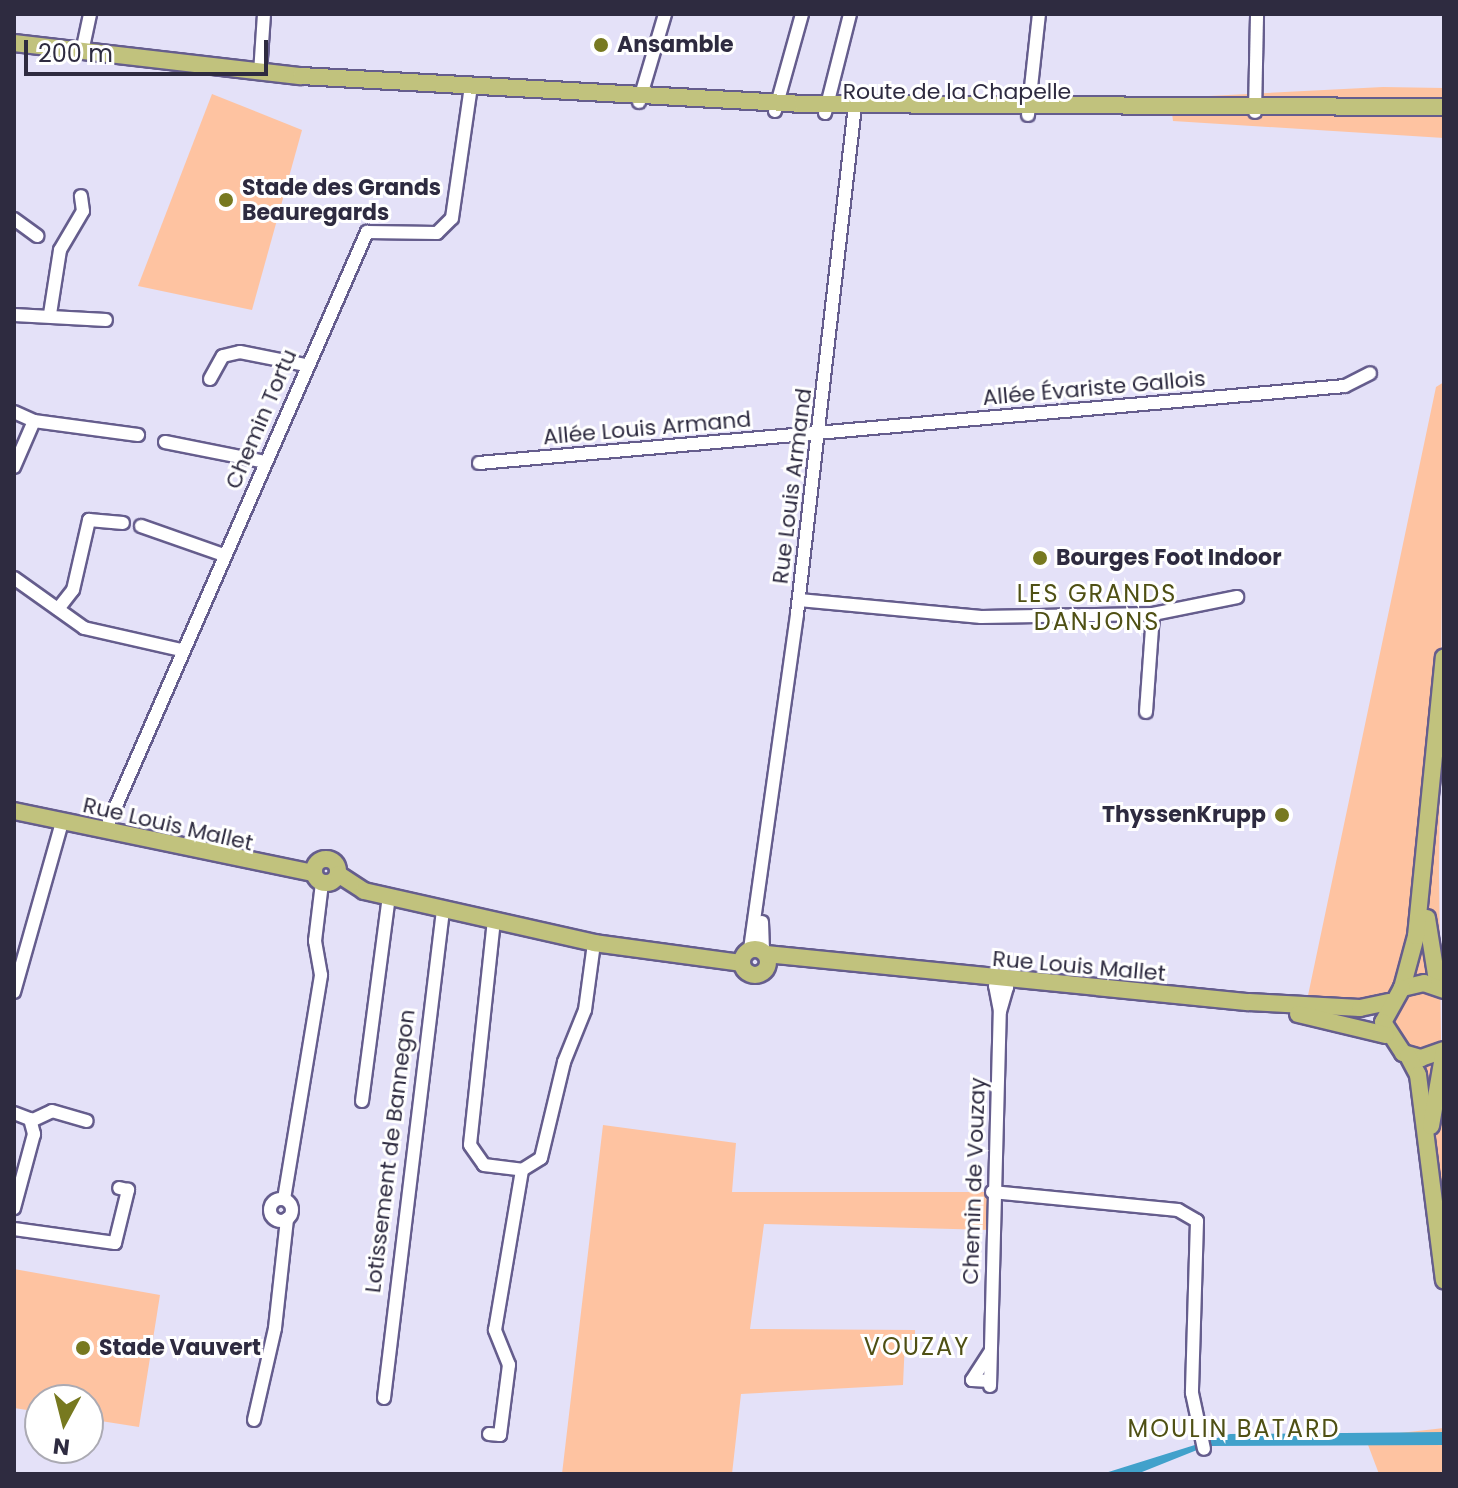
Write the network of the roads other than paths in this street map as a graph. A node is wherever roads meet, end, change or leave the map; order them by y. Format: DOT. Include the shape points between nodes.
graph roads {
  1 [pos="90,14"];
  2 [pos="264,14"];
  3 [pos="665,14"];
  4 [pos="802,14"];
  5 [pos="850,14"];
  6 [pos="1039,14"];
  7 [pos="1257,14"];
  8 [pos="14,43"];
  9 [pos="82,52"];
  10 [pos="260,73"];
  11 [pos="471,86"];
  12 [pos="639,99"];
  13 [pos="776,107"];
  14 [pos="1444,107"];
  15 [pos="826,109"];
  16 [pos="854,109"];
  17 [pos="1255,109"];
  18 [pos="1028,111"];
  19 [pos="1444,117"];
  20 [pos="81,196"];
  21 [pos="14,219"];
  22 [pos="37,236"];
  23 [pos="50,314"];
  24 [pos="14,315"];
  25 [pos="106,320"];
  26 [pos="305,365"];
  27 [pos="1370,373"];
  28 [pos="210,379"];
  29 [pos="14,412"];
  30 [pos="34,421"];
  31 [pos="818,433"];
  32 [pos="138,435"];
  33 [pos="165,442"];
  34 [pos="261,461"];
  35 [pos="479,463"];
  36 [pos="14,467"];
  37 [pos="123,523"];
  38 [pos="141,526"];
  39 [pos="224,555"];
  40 [pos="14,578"];
  41 [pos="1237,597"];
  42 [pos="799,600"];
  43 [pos="58,609"];
  44 [pos="1153,614"];
  45 [pos="181,650"];
  46 [pos="1444,657"];
  47 [pos="1146,712"];
  48 [pos="14,811"];
  49 [pos="62,822"];
  50 [pos="1426,830"];
  51 [pos="105,831"];
  52 [pos="318,878"];
  53 [pos="389,896"];
  54 [pos="443,908"];
  55 [pos="494,920"];
  56 [pos="594,943"];
  57 [pos="757,957"];
  58 [pos="1001,985"];
  59 [pos="1402,988"];
  60 [pos="1441,988"];
  61 [pos="14,992"];
  62 [pos="1388,1002"];
  63 [pos="1386,1035"];
  64 [pos="1444,1051"];
  65 [pos="1408,1056"];
  66 [pos="362,1101"];
  67 [pos="14,1113"];
  68 [pos="31,1121"];
  69 [pos="87,1121"];
  70 [pos="522,1170"];
  71 [pos="119,1188"];
  72 [pos="992,1192"];
  73 [pos="14,1208"];
  74 [pos="1435,1211"];
  75 [pos="14,1229"];
  76 [pos="1444,1280"];
  77 [pos="990,1383"];
  78 [pos="384,1398"];
  79 [pos="254,1420"];
  80 [pos="489,1434"];
  81 [pos="1202,1443"];
  1 -- 9 [label="street"];
  2 -- 10 [label="street"];
  3 -- 12 [label="street"];
  4 -- 13 [label="street"];
  5 -- 15 [label="street"];
  6 -- 18 [label="street"];
  7 -- 17 [label="street"];
  8 -- 9 [label="main road, Route de la Chapelle"];
  9 -- 10 [label="main road, Route de la Chapelle"];
  10 -- 11 [label="main road, Route de la Chapelle"];
  11 -- 12 [label="main road, Route de la Chapelle"];
  11 -- 26 [label="street, Chemin Tortu" via="447,227 367,232"];
  12 -- 13 [label="main road, Route de la Chapelle"];
  13 -- 15 [label="main road, Route de la Chapelle"];
  14 -- 17 [label="main road, Route de la Chapelle"];
  15 -- 16 [label="main road, Route de la Chapelle"];
  16 -- 18 [label="main road, Route de la Chapelle"];
  16 -- 31 [label="street, Rue Louis Armand"];
  17 -- 18 [label="main road, Route de la Chapelle"];
  17 -- 19 [label="main road, Route de la Chapelle"];
  20 -- 23 [label="street" via="83,211 58,257"];
  21 -- 22 [label="street"];
  23 -- 24 [label="street"];
  23 -- 25 [label="street"];
  26 -- 28 [label="street" via="240,352 223,356"];
  26 -- 34 [label="street, Chemin Tortu"];
  27 -- 31 [label="street, Allée Évariste Gallois" via="1345,386"];
  29 -- 30 [label="street"];
  30 -- 32 [label="street"];
  30 -- 36 [label="street"];
  31 -- 35 [label="street, Allée Louis Armand"];
  31 -- 42 [label="street, Rue Louis Armand"];
  33 -- 34 [label="street"];
  34 -- 39 [label="street, Chemin Tortu"];
  37 -- 43 [label="street" via="89,520 73,590"];
  38 -- 39 [label="street"];
  39 -- 45 [label="street, Chemin Tortu"];
  40 -- 43 [label="street"];
  41 -- 44 [label="street"];
  42 -- 44 [label="street" via="981,617"];
  42 -- 57 [label="street, Rue Louis Armand"];
  43 -- 45 [label="street" via="93,631"];
  44 -- 47 [label="street"];
  45 -- 51 [label="street, Chemin Tortu"];
  46 -- 50 [label="main road"];
  48 -- 49 [label="main road, Rue Louis Mallet"];
  49 -- 51 [label="main road, Rue Louis Mallet"];
  49 -- 61 [label="street"];
  50 -- 59 [label="main road" via="1412,967"];
  50 -- 60 [label="main road" via="1429,962"];
  51 -- 52 [label="main road, Rue Louis Mallet"];
  52 -- 53 [label="main road, Rue Louis Mallet" via="338,874"];
  52 -- 79 [label="street" via="315,941 321,975 284,1199 272,1203 271,1213 287,1219 275,1328"];
  53 -- 54 [label="main road, Rue Louis Mallet"];
  53 -- 66 [label="street"];
  54 -- 55 [label="main road, Rue Louis Mallet"];
  54 -- 78 [label="street, Lotissement de Bannegon"];
  55 -- 56 [label="main road, Rue Louis Mallet"];
  55 -- 70 [label="street" via="470,1145 484,1165"];
  56 -- 57 [label="main road, Rue Louis Mallet"];
  56 -- 70 [label="street" via="585,1010 567,1049 541,1158"];
  57 -- 58 [label="main road, Rue Louis Mallet"];
  58 -- 62 [label="main road, Rue Louis Mallet" via="1360,1008"];
  58 -- 63 [label="main road, Rue Louis Mallet" via="1306,1015"];
  58 -- 72 [label="street, Chemin de Vouzay"];
  59 -- 60 [label="main road"];
  59 -- 62 [label="main road"];
  62 -- 63 [label="main road"];
  63 -- 65 [label="main road"];
  64 -- 65 [label="main road"];
  64 -- 74 [label="main road" via="1432,1110"];
  65 -- 74 [label="main road" via="1418,1075"];
  67 -- 68 [label="street"];
  68 -- 69 [label="street" via="52,1111"];
  68 -- 73 [label="street"];
  70 -- 80 [label="street" via="495,1330 509,1365 500,1435"];
  71 -- 75 [label="street" via="128,1190 115,1243"];
  72 -- 77 [label="street, Chemin de Vouzay"];
  72 -- 81 [label="street" via="1178,1210 1197,1221 1192,1393"];
  74 -- 76 [label="main road"];
}
